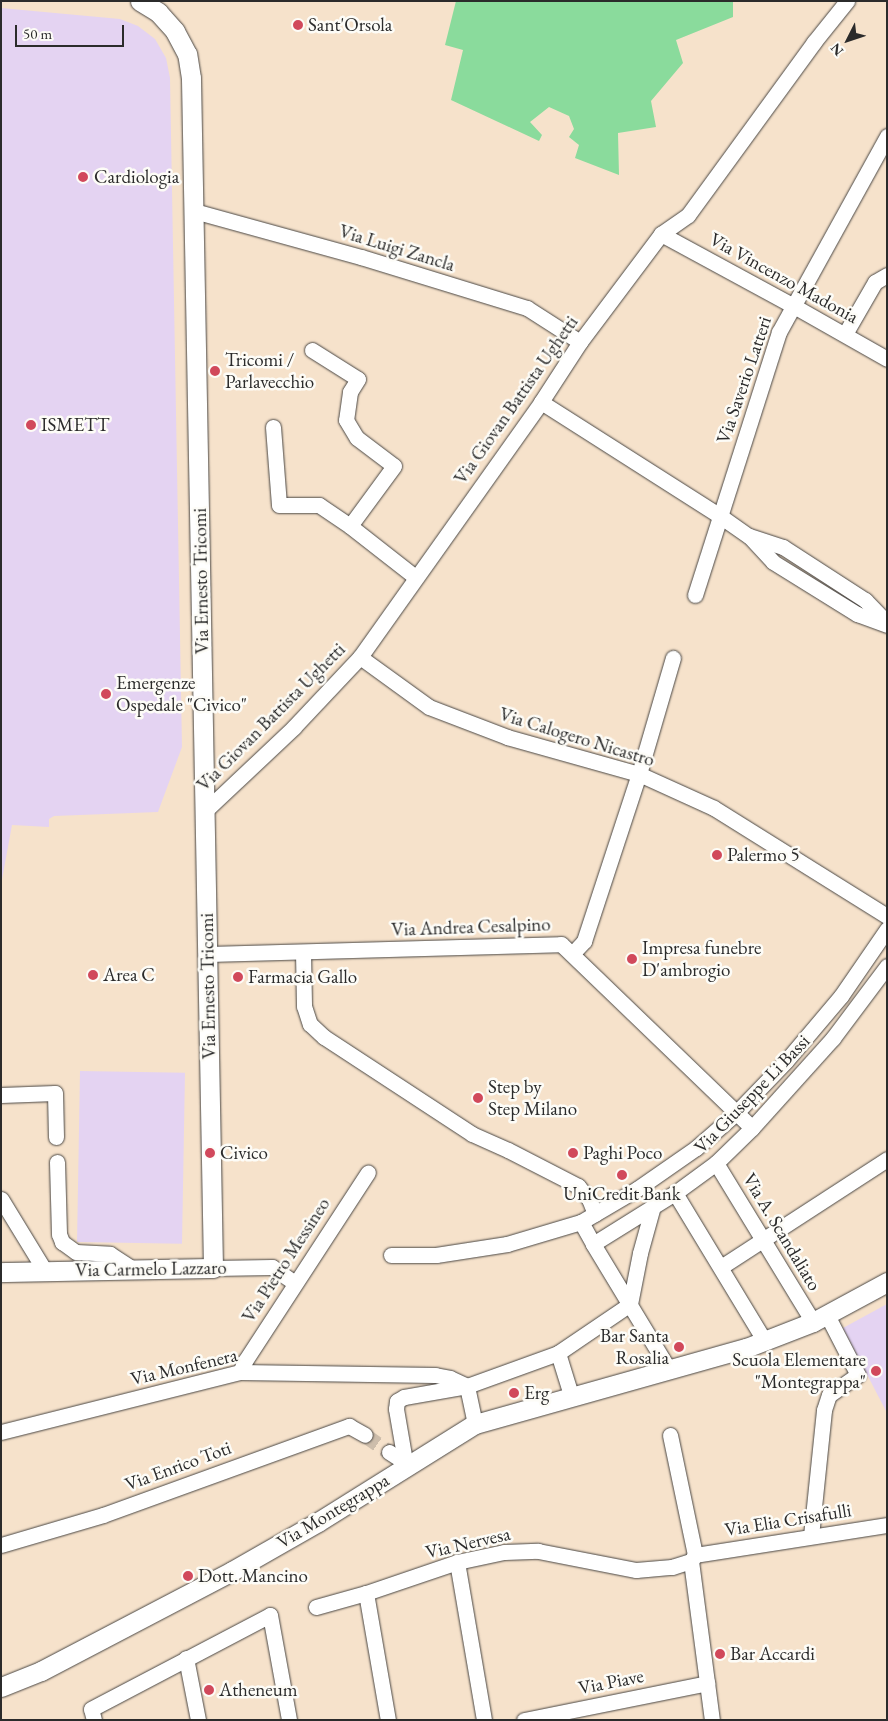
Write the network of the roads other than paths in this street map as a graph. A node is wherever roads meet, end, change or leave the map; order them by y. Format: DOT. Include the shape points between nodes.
graph roads {
  1 [pos="140,1"];
  2 [pos="847,1"];
  3 [pos="887,136"];
  4 [pos="194,211"];
  5 [pos="661,234"];
  6 [pos="887,275"];
  7 [pos="792,305"];
  8 [pos="845,334"];
  9 [pos="580,342"];
  10 [pos="312,350"];
  11 [pos="887,359"];
  12 [pos="541,402"];
  13 [pos="273,427"];
  14 [pos="720,516"];
  15 [pos="350,526"];
  16 [pos="415,577"];
  17 [pos="694,595"];
  18 [pos="887,624"];
  19 [pos="360,657"];
  20 [pos="673,658"];
  21 [pos="639,774"];
  22 [pos="205,811"];
  23 [pos="887,916"];
  24 [pos="887,930"];
  25 [pos="303,952"];
  26 [pos="208,954"];
  27 [pos="572,954"];
  28 [pos="887,966"];
  29 [pos="1,1095"];
  30 [pos="736,1113"];
  31 [pos="752,1128"];
  32 [pos="56,1137"];
  33 [pos="887,1159"];
  34 [pos="57,1162"];
  35 [pos="716,1163"];
  36 [pos="368,1172"];
  37 [pos="675,1193"];
  38 [pos="1,1198"];
  39 [pos="654,1206"];
  40 [pos="595,1214"];
  41 [pos="581,1222"];
  42 [pos="764,1239"];
  43 [pos="592,1244"];
  44 [pos="391,1255"];
  45 [pos="721,1267"];
  46 [pos="213,1268"];
  47 [pos="133,1269"];
  48 [pos="45,1271"];
  49 [pos="1,1272"];
  50 [pos="887,1282"];
  51 [pos="295,1283"];
  52 [pos="630,1304"];
  53 [pos="820,1318"];
  54 [pos="764,1340"];
  55 [pos="558,1353"];
  56 [pos="668,1368"];
  57 [pos="240,1372"];
  58 [pos="467,1386"];
  59 [pos="571,1395"];
  60 [pos="475,1424"];
  61 [pos="1,1432"];
  62 [pos="365,1435"];
  63 [pos="670,1435"];
  64 [pos="389,1452"];
  65 [pos="407,1463"];
  66 [pos="887,1525"];
  67 [pos="811,1536"];
  68 [pos="1,1545"];
  69 [pos="693,1558"];
  70 [pos="457,1562"];
  71 [pos="366,1593"];
  72 [pos="316,1607"];
  73 [pos="186,1658"];
  74 [pos="707,1683"];
  75 [pos="1,1687"];
  76 [pos="92,1714"];
  77 [pos="198,1720"];
  78 [pos="289,1720"];
  79 [pos="388,1720"];
  80 [pos="484,1720"];
  81 [pos="524,1720"];
  82 [pos="712,1720"];
  1 -- 4 [label="street, Via Ernesto Tricomi" via="166,21 181,42 190,66"];
  2 -- 5 [label="street, Via Giovan Battista Ughetti" via="688,215"];
  3 -- 7 [label="street, Via Saverio Latteri"];
  4 -- 9 [label="street, Via Luigi Zancla" via="361,257 527,308"];
  4 -- 22 [label="street, Via Ernesto Tricomi"];
  5 -- 7 [label="street, Via Vincenzo Madonia"];
  5 -- 9 [label="street, Via Giovan Battista Ughetti"];
  6 -- 8 [label="street" via="875,282"];
  7 -- 8 [label="street, Via Vincenzo Madonia"];
  7 -- 14 [label="street, Via Saverio Latteri" via="779,332"];
  8 -- 11 [label="street, Via Vincenzo Madonia"];
  9 -- 12 [label="street, Via Giovan Battista Ughetti"];
  10 -- 15 [label="street" via="358,379 350,392 346,420 357,438 394,466"];
  12 -- 14 [label="street"];
  12 -- 16 [label="street, Via Giovan Battista Ughetti"];
  13 -- 15 [label="street" via="279,505 319,505"];
  14 -- 17 [label="street, Via Saverio Latteri"];
  14 -- 18 [label="street" via="749,536 773,562 856,614"];
  15 -- 16 [label="street"];
  16 -- 19 [label="street, Via Giovan Battista Ughetti"];
  19 -- 21 [label="street, Via Calogero Nicastro" via="430,707 445,714 507,737"];
  19 -- 22 [label="street, Via Giovan Battista Ughetti" via="294,727"];
  20 -- 21 [label="street"];
  21 -- 23 [label="street, Via Calogero Nicastro" via="714,808"];
  21 -- 27 [label="street" via="584,941"];
  22 -- 26 [label="street, Via Ernesto Tricomi"];
  24 -- 30 [label="street, Via Giuseppe Li Bassi" via="841,996"];
  25 -- 26 [label="street, Via Andrea Cesalpino"];
  25 -- 27 [label="street, Via Andrea Cesalpino" via="562,944"];
  25 -- 40 [label="street" via="304,1006 310,1024 324,1037 472,1134 578,1186 589,1199"];
  26 -- 46 [label="street, Via Ernesto Tricomi"];
  27 -- 30 [label="street, Via Andrea Cesalpino"];
  28 -- 31 [label="street, Via Giuseppe Li Bassi" via="833,1038"];
  29 -- 32 [label="street" via="56,1093"];
  30 -- 31 [label="street, Via Andrea Cesalpino"];
  30 -- 40 [label="street, Via Giuseppe Li Bassi" via="677,1162"];
  31 -- 35 [label="street, Via Giuseppe Li Bassi"];
  33 -- 42 [label="street"];
  34 -- 47 [label="street" via="62,1242 76,1252 110,1254"];
  35 -- 37 [label="street, Via Giuseppe Li Bassi"];
  35 -- 42 [label="street, Via A. Scandaliato"];
  36 -- 51 [label="street, Via Pietro Messineo"];
  37 -- 39 [label="street, Via Giuseppe Li Bassi"];
  37 -- 45 [label="street"];
  38 -- 48 [label="street"];
  39 -- 43 [label="street, Via Giuseppe Li Bassi"];
  39 -- 52 [label="street"];
  40 -- 41 [label="street, Via Giuseppe Li Bassi"];
  41 -- 43 [label="street"];
  41 -- 44 [label="street, Via Giuseppe Li Bassi" via="507,1244 436,1255"];
  42 -- 45 [label="street"];
  42 -- 53 [label="street, Via A. Scandaliato"];
  43 -- 52 [label="street"];
  45 -- 54 [label="street"];
  46 -- 47 [label="street, Via Carmelo Lazzaro"];
  46 -- 51 [label="street, Via Carmelo Lazzaro" via="272,1267"];
  47 -- 48 [label="street, Via Carmelo Lazzaro"];
  48 -- 49 [label="street, Via Carmelo Lazzaro"];
  50 -- 53 [label="street, Via Montegrappa"];
  51 -- 57 [label="street, Via Pietro Messineo"];
  52 -- 55 [label="street"];
  52 -- 56 [label="street"];
  53 -- 54 [label="street, Via Montegrappa"];
  53 -- 67 [label="street, Via A. Scandaliato" via="858,1374 829,1394 824,1410"];
  54 -- 56 [label="street, Via Montegrappa" via="746,1348"];
  55 -- 58 [label="street"];
  55 -- 59 [label="street"];
  56 -- 59 [label="street, Via Montegrappa"];
  57 -- 58 [label="street, Via Monfenera" via="435,1375"];
  57 -- 61 [label="street, Via Monfenera"];
  58 -- 60 [label="street"];
  58 -- 65 [label="street" via="397,1401"];
  59 -- 60 [label="street, Via Montegrappa"];
  60 -- 65 [label="street, Via Montegrappa"];
  62 -- 68 [label="street, Via Enrico Toti" via="349,1426 103,1515"];
  63 -- 69 [label="street"];
  64 -- 65 [label="street"];
  65 -- 75 [label="street, Via Montegrappa" via="318,1522 232,1571 41,1670"];
  66 -- 67 [label="street, Via Elia Crisafulli"];
  67 -- 69 [label="street, Via Elia Crisafulli"];
  69 -- 70 [label="street, Via Nervesa" via="672,1566 636,1570 521,1550"];
  69 -- 74 [label="street"];
  70 -- 71 [label="street, Via Nervesa"];
  70 -- 80 [label="street"];
  71 -- 72 [label="street, Via Nervesa"];
  71 -- 79 [label="street"];
  73 -- 76 [label="street"];
  73 -- 77 [label="street"];
  73 -- 78 [label="street" via="270,1615"];
  74 -- 81 [label="street, Via Piave"];
  74 -- 82 [label="street"];
}
